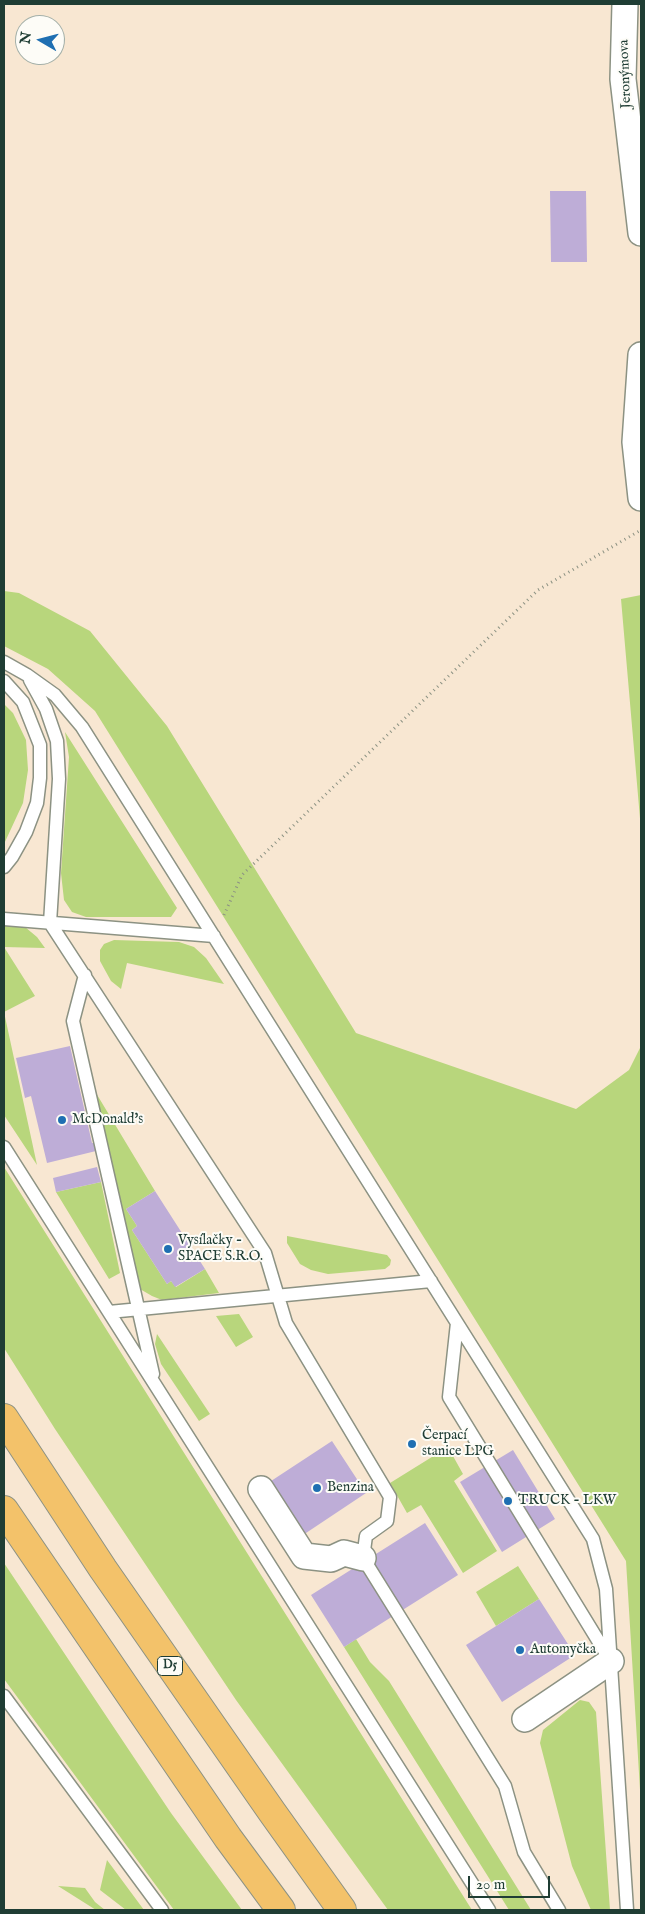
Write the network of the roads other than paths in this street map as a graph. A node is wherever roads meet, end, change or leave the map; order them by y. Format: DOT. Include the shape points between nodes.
graph roads {
  1 [pos="625,4"];
  2 [pos="641,233"];
  3 [pos="641,355"];
  4 [pos="641,498"];
  5 [pos="4,662"];
  6 [pos="27,675"];
  7 [pos="4,681"];
  8 [pos="4,867"];
  9 [pos="4,919"];
  10 [pos="50,923"];
  11 [pos="214,936"];
  12 [pos="85,975"];
  13 [pos="4,1147"];
  14 [pos="430,1281"];
  15 [pos="277,1296"];
  16 [pos="139,1309"];
  17 [pos="109,1312"];
  18 [pos="457,1323"];
  19 [pos="154,1383"];
  20 [pos="4,1418"];
  21 [pos="261,1489"];
  22 [pos="4,1510"];
  23 [pos="363,1558"];
  24 [pos="611,1661"];
  25 [pos="4,1696"];
  26 [pos="525,1719"];
  27 [pos="162,1910"];
  28 [pos="280,1910"];
  29 [pos="342,1910"];
  30 [pos="489,1910"];
  31 [pos="559,1910"];
  32 [pos="627,1910"];
  1 -- 2 [label="street, Jeronýmova" via="624,79"];
  3 -- 4 [label="street" via="635,442"];
  5 -- 6 [label="lane"];
  6 -- 10 [label="lane" via="46,708 57,741 59,779"];
  6 -- 11 [label="lane" via="55,696 82,727"];
  7 -- 8 [label="lane" via="24,702 40,746 36,803 26,832"];
  9 -- 10 [label="lane"];
  10 -- 11 [label="lane"];
  10 -- 12 [label="lane"];
  11 -- 14 [label="lane"];
  12 -- 15 [label="lane" via="265,1253"];
  12 -- 16 [label="lane" via="73,1021"];
  13 -- 17 [label="lane"];
  14 -- 15 [label="lane"];
  14 -- 18 [label="lane"];
  15 -- 16 [label="lane"];
  15 -- 23 [label="lane" via="286,1324 390,1497 387,1521 366,1536"];
  16 -- 17 [label="lane"];
  16 -- 19 [label="lane"];
  17 -- 19 [label="lane"];
  18 -- 24 [label="lane" via="593,1539 606,1588"];
  18 -- 24 [label="lane" via="449,1397"];
  19 -- 30 [label="lane"];
  20 -- 29 [label="highway, D5" via="115,1585"];
  21 -- 23 [label="street" via="304,1556 331,1559 344,1553"];
  22 -- 28 [label="highway"];
  23 -- 31 [label="lane" via="505,1786 524,1852"];
  24 -- 26 [label="street"];
  24 -- 32 [label="lane"];
  25 -- 27 [label="lane"];
}
